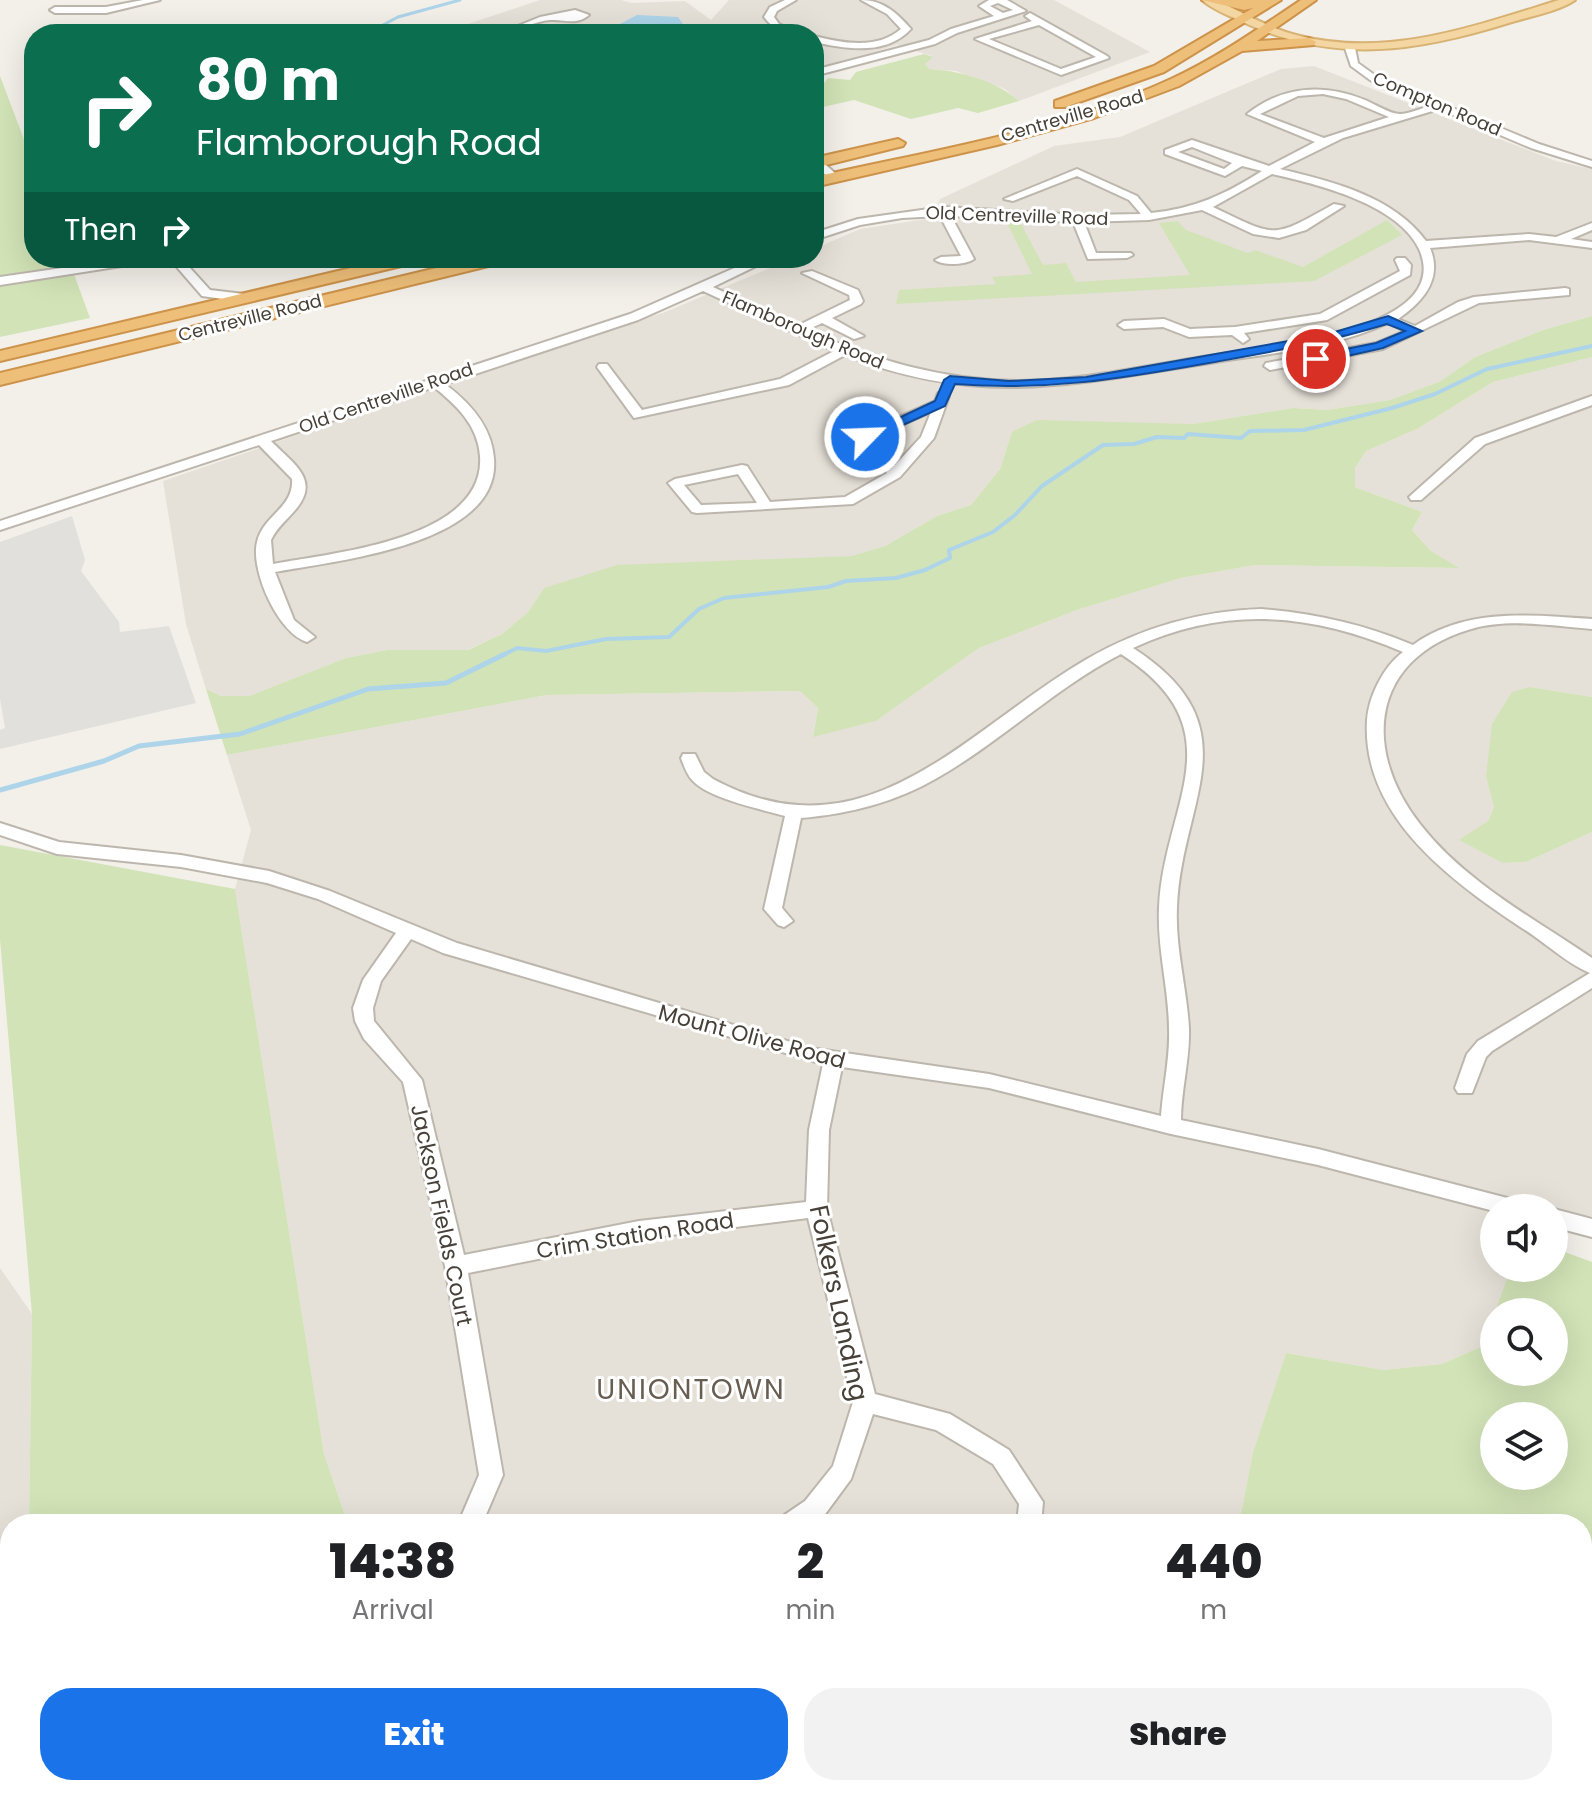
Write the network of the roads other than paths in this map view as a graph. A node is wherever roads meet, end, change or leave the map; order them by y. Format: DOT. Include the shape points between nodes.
graph roads {
  1 [pos="156,0"];
  2 [pos="792,0"];
  3 [pos="865,0"];
  4 [pos="999,0"];
  5 [pos="1207,0"];
  6 [pos="1268,0"];
  7 [pos="1275,0"];
  8 [pos="1310,0"];
  9 [pos="1570,0"];
  10 [pos="55,10"];
  11 [pos="1021,11"];
  12 [pos="1003,17"];
  13 [pos="553,18"];
  14 [pos="1245,19"];
  15 [pos="1040,22"];
  16 [pos="534,24"];
  17 [pos="774,24"];
  18 [pos="1267,29"];
  19 [pos="954,31"];
  20 [pos="893,40"];
  21 [pos="982,40"];
  22 [pos="824,41"];
  23 [pos="1309,42"];
  24 [pos="877,43"];
  25 [pos="912,48"];
  26 [pos="1350,48"];
  27 [pos="1230,51"];
  28 [pos="895,52"];
  29 [pos="824,70"];
  30 [pos="1440,106"];
  31 [pos="1042,109"];
  32 [pos="1399,118"];
  33 [pos="918,139"];
  34 [pos="1324,142"];
  35 [pos="824,161"];
  36 [pos="1241,162"];
  37 [pos="1592,164"];
  38 [pos="824,170"];
  39 [pos="1272,170"];
  40 [pos="834,178"];
  41 [pos="824,180"];
  42 [pos="1009,199"];
  43 [pos="1338,206"];
  44 [pos="1206,208"];
  45 [pos="943,210"];
  46 [pos="1149,217"];
  47 [pos="1078,220"];
  48 [pos="1592,226"];
  49 [pos="824,233"];
  50 [pos="1559,240"];
  51 [pos="1592,245"];
  52 [pos="1425,251"];
  53 [pos="1127,255"];
  54 [pos="941,260"];
  55 [pos="1401,260"];
  56 [pos="87,268"];
  57 [pos="171,268"];
  58 [pos="183,268"];
  59 [pos="372,268"];
  60 [pos="458,268"];
  61 [pos="745,268"];
  62 [pos="808,273"];
  63 [pos="0,281"];
  64 [pos="704,287"];
  65 [pos="1565,292"];
  66 [pos="244,298"];
  67 [pos="189,311"];
  68 [pos="822,318"];
  69 [pos="1388,319"];
  70 [pos="1124,325"];
  71 [pos="798,330"];
  72 [pos="1235,331"];
  73 [pos="1416,331"];
  74 [pos="858,336"];
  75 [pos="844,351"];
  76 [pos="1255,351"];
  77 [pos="0,356"];
  78 [pos="1270,366"];
  79 [pos="603,367"];
  80 [pos="0,379"];
  81 [pos="950,380"];
  82 [pos="434,381"];
  83 [pos="1592,400"];
  84 [pos="941,403"];
  85 [pos="262,440"];
  86 [pos="895,474"];
  87 [pos="1416,497"];
  88 [pos="766,507"];
  89 [pos="0,526"];
  90 [pos="268,569"];
  91 [pos="1592,624"];
  92 [pos="307,637"];
  93 [pos="1123,648"];
  94 [pos="1411,650"];
  95 [pos="689,758"];
  96 [pos="794,813"];
  97 [pos="0,829"];
  98 [pos="784,921"];
  99 [pos="407,932"];
  100 [pos="1592,967"];
  101 [pos="1592,979"];
  102 [pos="834,1060"];
  103 [pos="1465,1088"];
  104 [pos="1171,1126"];
  105 [pos="1480,1199"];
  106 [pos="816,1209"];
  107 [pos="1568,1222"];
  108 [pos="1592,1228"];
  109 [pos="456,1266"];
  110 [pos="865,1402"];
  111 [pos="474,1514"];
  112 [pos="807,1514"];
  113 [pos="1030,1514"];
  1 -- 10 [label="street" via="106,10"];
  2 -- 17 [label="street" via="773,9 769,17"];
  3 -- 20 [label="street" via="903,23 906,29"];
  4 -- 11 [label="street"];
  4 -- 12 [label="street" via="983,6"];
  5 -- 6 [label="highway" via="1244,6"];
  5 -- 14 [label="main road"];
  7 -- 14 [label="highway, Centreville Road"];
  8 -- 18 [label="highway, Centreville Road"];
  9 -- 26 [label="main road" via="1416,44"];
  11 -- 12 [label="street"];
  11 -- 15 [label="street"];
  12 -- 19 [label="street"];
  13 -- 16 [label="street"];
  14 -- 18 [label="main road"];
  14 -- 31 [label="highway, Centreville Road" via="1159,69"];
  15 -- 21 [label="street"];
  15 -- 21 [label="street" via="1104,58 1061,72"];
  18 -- 23 [label="main road"];
  18 -- 27 [label="highway, Centreville Road"];
  19 -- 21 [label="street"];
  19 -- 25 [label="street"];
  20 -- 24 [label="street"];
  20 -- 25 [label="street"];
  22 -- 24 [label="street"];
  23 -- 26 [label="main road"];
  23 -- 27 [label="highway"];
  24 -- 28 [label="street"];
  25 -- 28 [label="street"];
  26 -- 30 [label="street, Compton Road" via="1354,64 1369,76"];
  27 -- 40 [label="highway, Centreville Road" via="1184,78 1106,109"];
  28 -- 29 [label="street"];
  30 -- 32 [label="street, Old Centreville Road"];
  30 -- 37 [label="street, Compton Road"];
  32 -- 34 [label="street, Old Centreville Road"];
  32 -- 34 [label="street" via="1319,91 1296,93 1252,114"];
  33 -- 35 [label="highway"];
  34 -- 39 [label="street, Old Centreville Road"];
  36 -- 36 [label="street" via="1225,173 1169,152 1192,143"];
  36 -- 39 [label="street"];
  38 -- 40 [label="street"];
  39 -- 44 [label="street, Old Centreville Road"];
  39 -- 52 [label="street" via="1370,202 1404,224"];
  40 -- 41 [label="highway, Centreville Road"];
  42 -- 46 [label="street" via="1077,172 1133,198"];
  43 -- 44 [label="street" via="1289,233 1275,235"];
  44 -- 46 [label="street, Old Centreville Road"];
  45 -- 47 [label="street, Old Centreville Road"];
  45 -- 49 [label="street, Old Centreville Road" via="861,220"];
  45 -- 54 [label="street" via="968,259"];
  46 -- 47 [label="street, Old Centreville Road"];
  47 -- 53 [label="street" via="1092,257"];
  48 -- 50 [label="street"];
  50 -- 51 [label="street"];
  50 -- 52 [label="street" via="1529,237"];
  52 -- 69 [label="street, Flamborough Road" via="1429,274 1422,292"];
  55 -- 72 [label="street" via="1406,273 1323,317"];
  56 -- 63 [label="street"];
  57 -- 67 [label="street" via="195,304"];
  58 -- 66 [label="street" via="206,293"];
  59 -- 66 [label="highway, Centreville Road"];
  60 -- 80 [label="highway, Centreville Road"];
  61 -- 64 [label="street, Old Centreville Road"];
  62 -- 68 [label="street" via="854,293 857,301"];
  64 -- 71 [label="street, Flamborough Road"];
  64 -- 82 [label="street, Old Centreville Road" via="634,317"];
  65 -- 73 [label="street" via="1478,300"];
  66 -- 67 [label="highway, Centreville Road"];
  67 -- 77 [label="highway, Centreville Road"];
  68 -- 71 [label="street"];
  68 -- 74 [label="street"];
  69 -- 73 [label="street"];
  69 -- 76 [label="street, Flamborough Road" via="1344,335"];
  70 -- 72 [label="street" via="1164,323 1189,333"];
  71 -- 75 [label="street, Flamborough Road"];
  72 -- 76 [label="street"];
  73 -- 78 [label="street" via="1379,346"];
  75 -- 79 [label="street" via="784,382 639,415"];
  75 -- 81 [label="street, Flamborough Road"];
  76 -- 81 [label="street, Flamborough Road" via="1061,383"];
  81 -- 84 [label="street"];
  82 -- 85 [label="street, Old Centreville Road"];
  82 -- 90 [label="street" via="467,408 488,449 487,477 470,504 403,541"];
  83 -- 87 [label="street" via="1480,441"];
  84 -- 86 [label="street" via="927,438"];
  84 -- 86 [label="street" via="865,437"];
  85 -- 89 [label="street, Old Centreville Road"];
  85 -- 90 [label="street" via="290,466 300,485 295,503 264,539"];
  86 -- 88 [label="street" via="848,501"];
  88 -- 88 [label="street" via="697,509 675,483 742,469"];
  90 -- 92 [label="street" via="284,615"];
  91 -- 94 [label="street" via="1487,621"];
  93 -- 94 [label="street" via="1184,623 1250,615 1342,624"];
  93 -- 96 [label="street" via="1069,677 935,774 854,806"];
  93 -- 104 [label="street" via="1164,679 1188,717 1196,744 1195,776 1168,893 1179,1030"];
  94 -- 100 [label="street" via="1386,680 1374,712 1375,753 1389,793 1413,828 1447,862"];
  95 -- 96 [label="street" via="700,779"];
  96 -- 98 [label="street" via="773,909"];
  97 -- 99 [label="street, Mount Olive Road" via="57,848 269,877"];
  99 -- 102 [label="street, Mount Olive Road" via="731,1034"];
  99 -- 109 [label="street, Jackson Fields Court" via="377,970 362,1001 369,1032 412,1080"];
  101 -- 103 [label="street" via="1485,1046"];
  102 -- 104 [label="street, Mount Olive Road" via="989,1081"];
  102 -- 106 [label="street, Folkers Landing" via="819,1130"];
  104 -- 105 [label="street, Mount Olive Road"];
  106 -- 109 [label="street, Crim Station Road" via="639,1230"];
  106 -- 110 [label="street, Folkers Landing"];
  107 -- 108 [label="street"];
  109 -- 111 [label="street, Jackson Fields Court" via="491,1475"];
  110 -- 112 [label="street, Folkers Landing" via="843,1471"];
  110 -- 113 [label="street" via="942,1421 1001,1457 1031,1502"];
}
